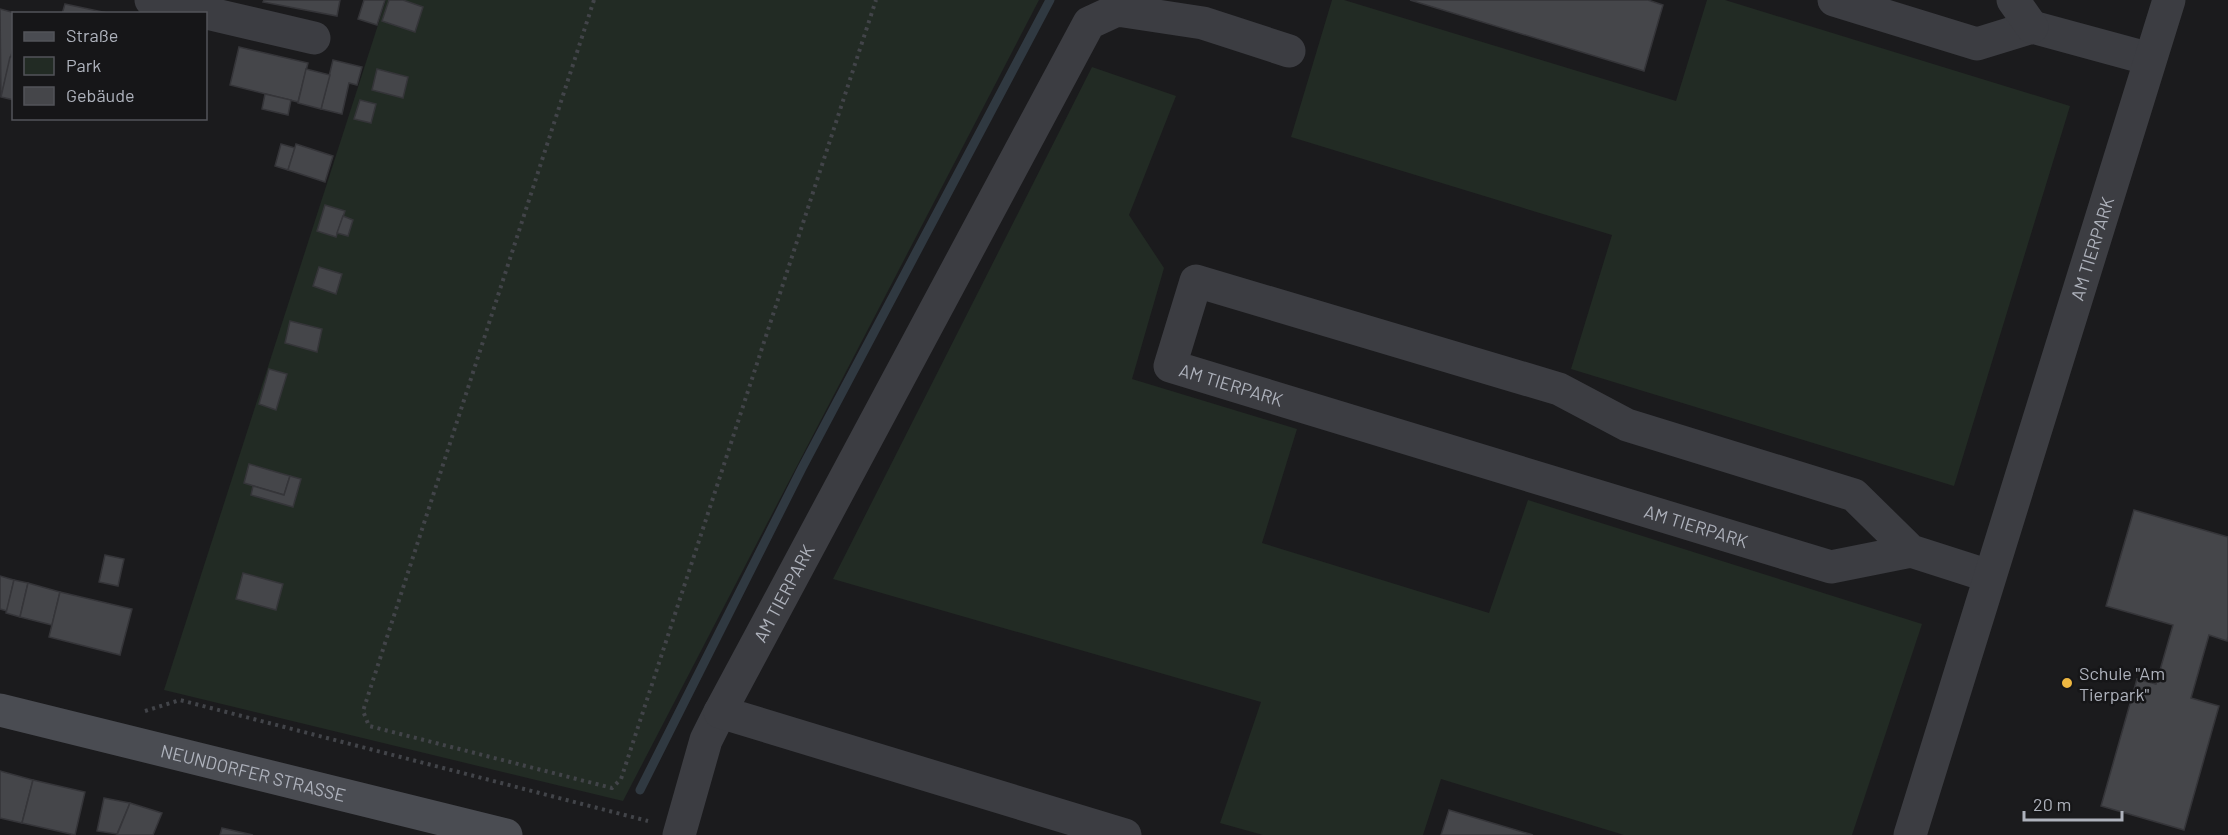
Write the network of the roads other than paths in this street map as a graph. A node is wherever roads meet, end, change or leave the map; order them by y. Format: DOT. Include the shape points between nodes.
graph roads {
  1 [pos="151,0"];
  2 [pos="1834,0"];
  3 [pos="2013,0"];
  4 [pos="2169,0"];
  5 [pos="201,12"];
  6 [pos="207,13"];
  7 [pos="2032,27"];
  8 [pos="314,39"];
  9 [pos="1290,51"];
  10 [pos="2150,59"];
  11 [pos="1911,551"];
  12 [pos="1989,576"];
  13 [pos="0,710"];
  14 [pos="720,712"];
  15 [pos="680,832"];
  16 [pos="506,835"];
  17 [pos="1125,835"];
  18 [pos="1910,835"];
  1 -- 5 [label="street"];
  2 -- 7 [label="street" via="1977,44"];
  3 -- 7 [label="street"];
  4 -- 10 [label="street, AM TIERPARK"];
  6 -- 8 [label="street"];
  7 -- 10 [label="street"];
  9 -- 14 [label="street, AM TIERPARK" via="1203,23 1117,10 1089,23"];
  10 -- 12 [label="street, AM TIERPARK"];
  11 -- 11 [label="street, AM TIERPARK" via="1854,495 1627,425 1559,389 1196,281 1170,366 1831,567"];
  11 -- 12 [label="street, AM TIERPARK"];
  12 -- 18 [label="street, AM TIERPARK"];
  13 -- 16 [label="main road, NEUNDORFER STRASSE"];
  14 -- 15 [label="street, AM TIERPARK" via="706,740"];
  14 -- 17 [label="street"];
}
